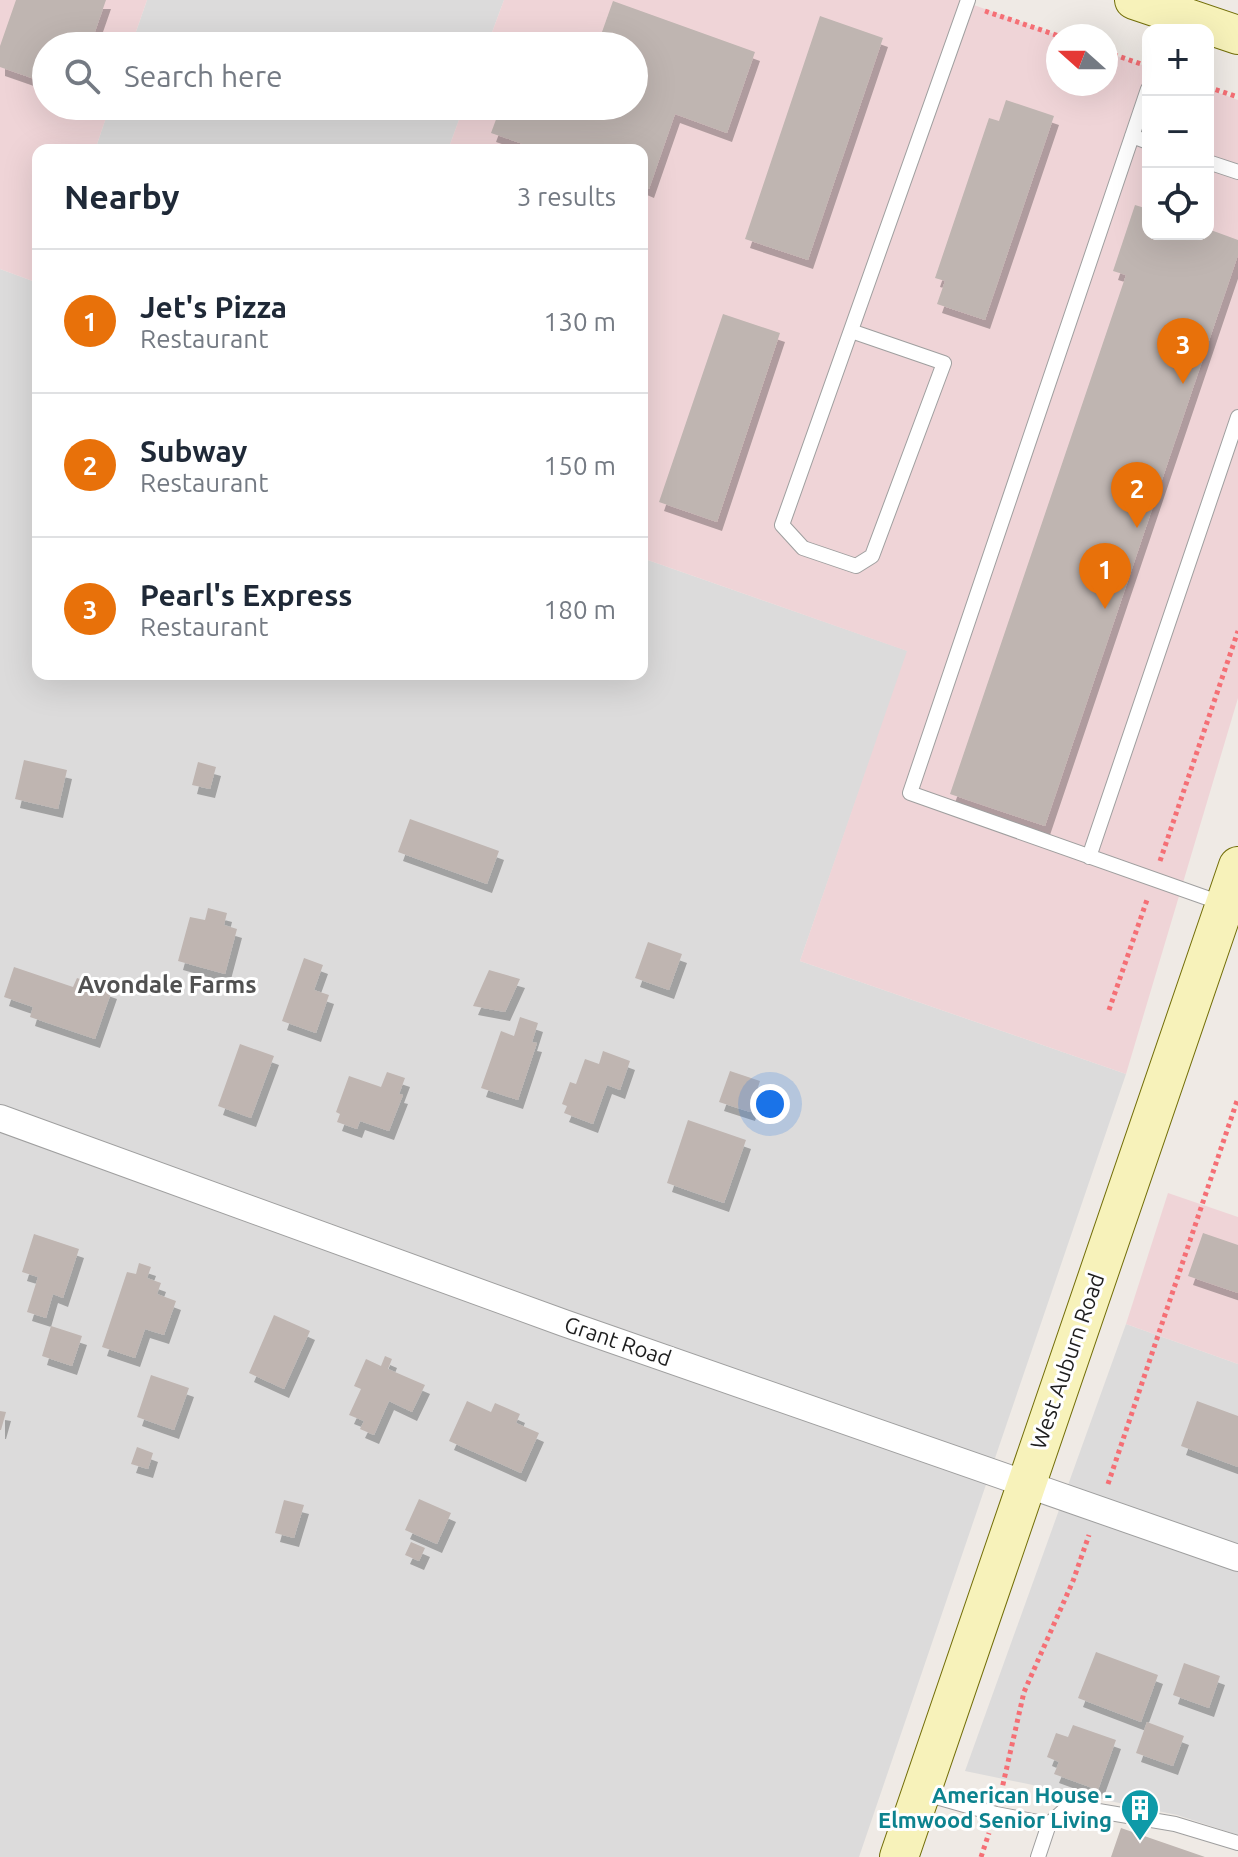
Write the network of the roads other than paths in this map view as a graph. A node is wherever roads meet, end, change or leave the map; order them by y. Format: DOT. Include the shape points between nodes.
graph roads {
  1 [pos="1134,0"];
  2 [pos="968,2"];
  3 [pos="1170,22"];
  4 [pos="1238,35"];
  5 [pos="1146,96"];
  6 [pos="1132,136"];
  7 [pos="1142,140"];
  8 [pos="1214,164"];
  9 [pos="1238,172"];
  10 [pos="851,331"];
  11 [pos="1238,417"];
  12 [pos="1089,857"];
  13 [pos="1238,866"];
  14 [pos="1225,904"];
  15 [pos="0,1118"];
  16 [pos="1026,1483"];
  17 [pos="1238,1558"];
  18 [pos="921,1793"];
  19 [pos="1049,1824"];
  20 [pos="1238,1843"];
  21 [pos="899,1857"];
  22 [pos="1038,1857"];
  1 -- 3 [label="main road"];
  2 -- 10 [label="lane"];
  3 -- 4 [label="main road"];
  5 -- 6 [label="lane"];
  6 -- 7 [label="lane"];
  6 -- 12 [label="lane" via="910,793"];
  8 -- 9 [label="lane"];
  10 -- 10 [label="lane" via="944,363 872,556 856,566 803,548 782,525"];
  11 -- 12 [label="lane"];
  12 -- 14 [label="lane"];
  13 -- 14 [label="main road, West Auburn Road"];
  14 -- 16 [label="main road, West Auburn Road"];
  15 -- 16 [label="street, Grant Road" via="564,1323"];
  16 -- 17 [label="street, Grant Road"];
  16 -- 18 [label="main road, West Auburn Road"];
  18 -- 19 [label="lane"];
  18 -- 21 [label="main road, West Auburn Road"];
  19 -- 20 [label="lane" via="1069,1806 1175,1824"];
  19 -- 22 [label="lane"];
}
